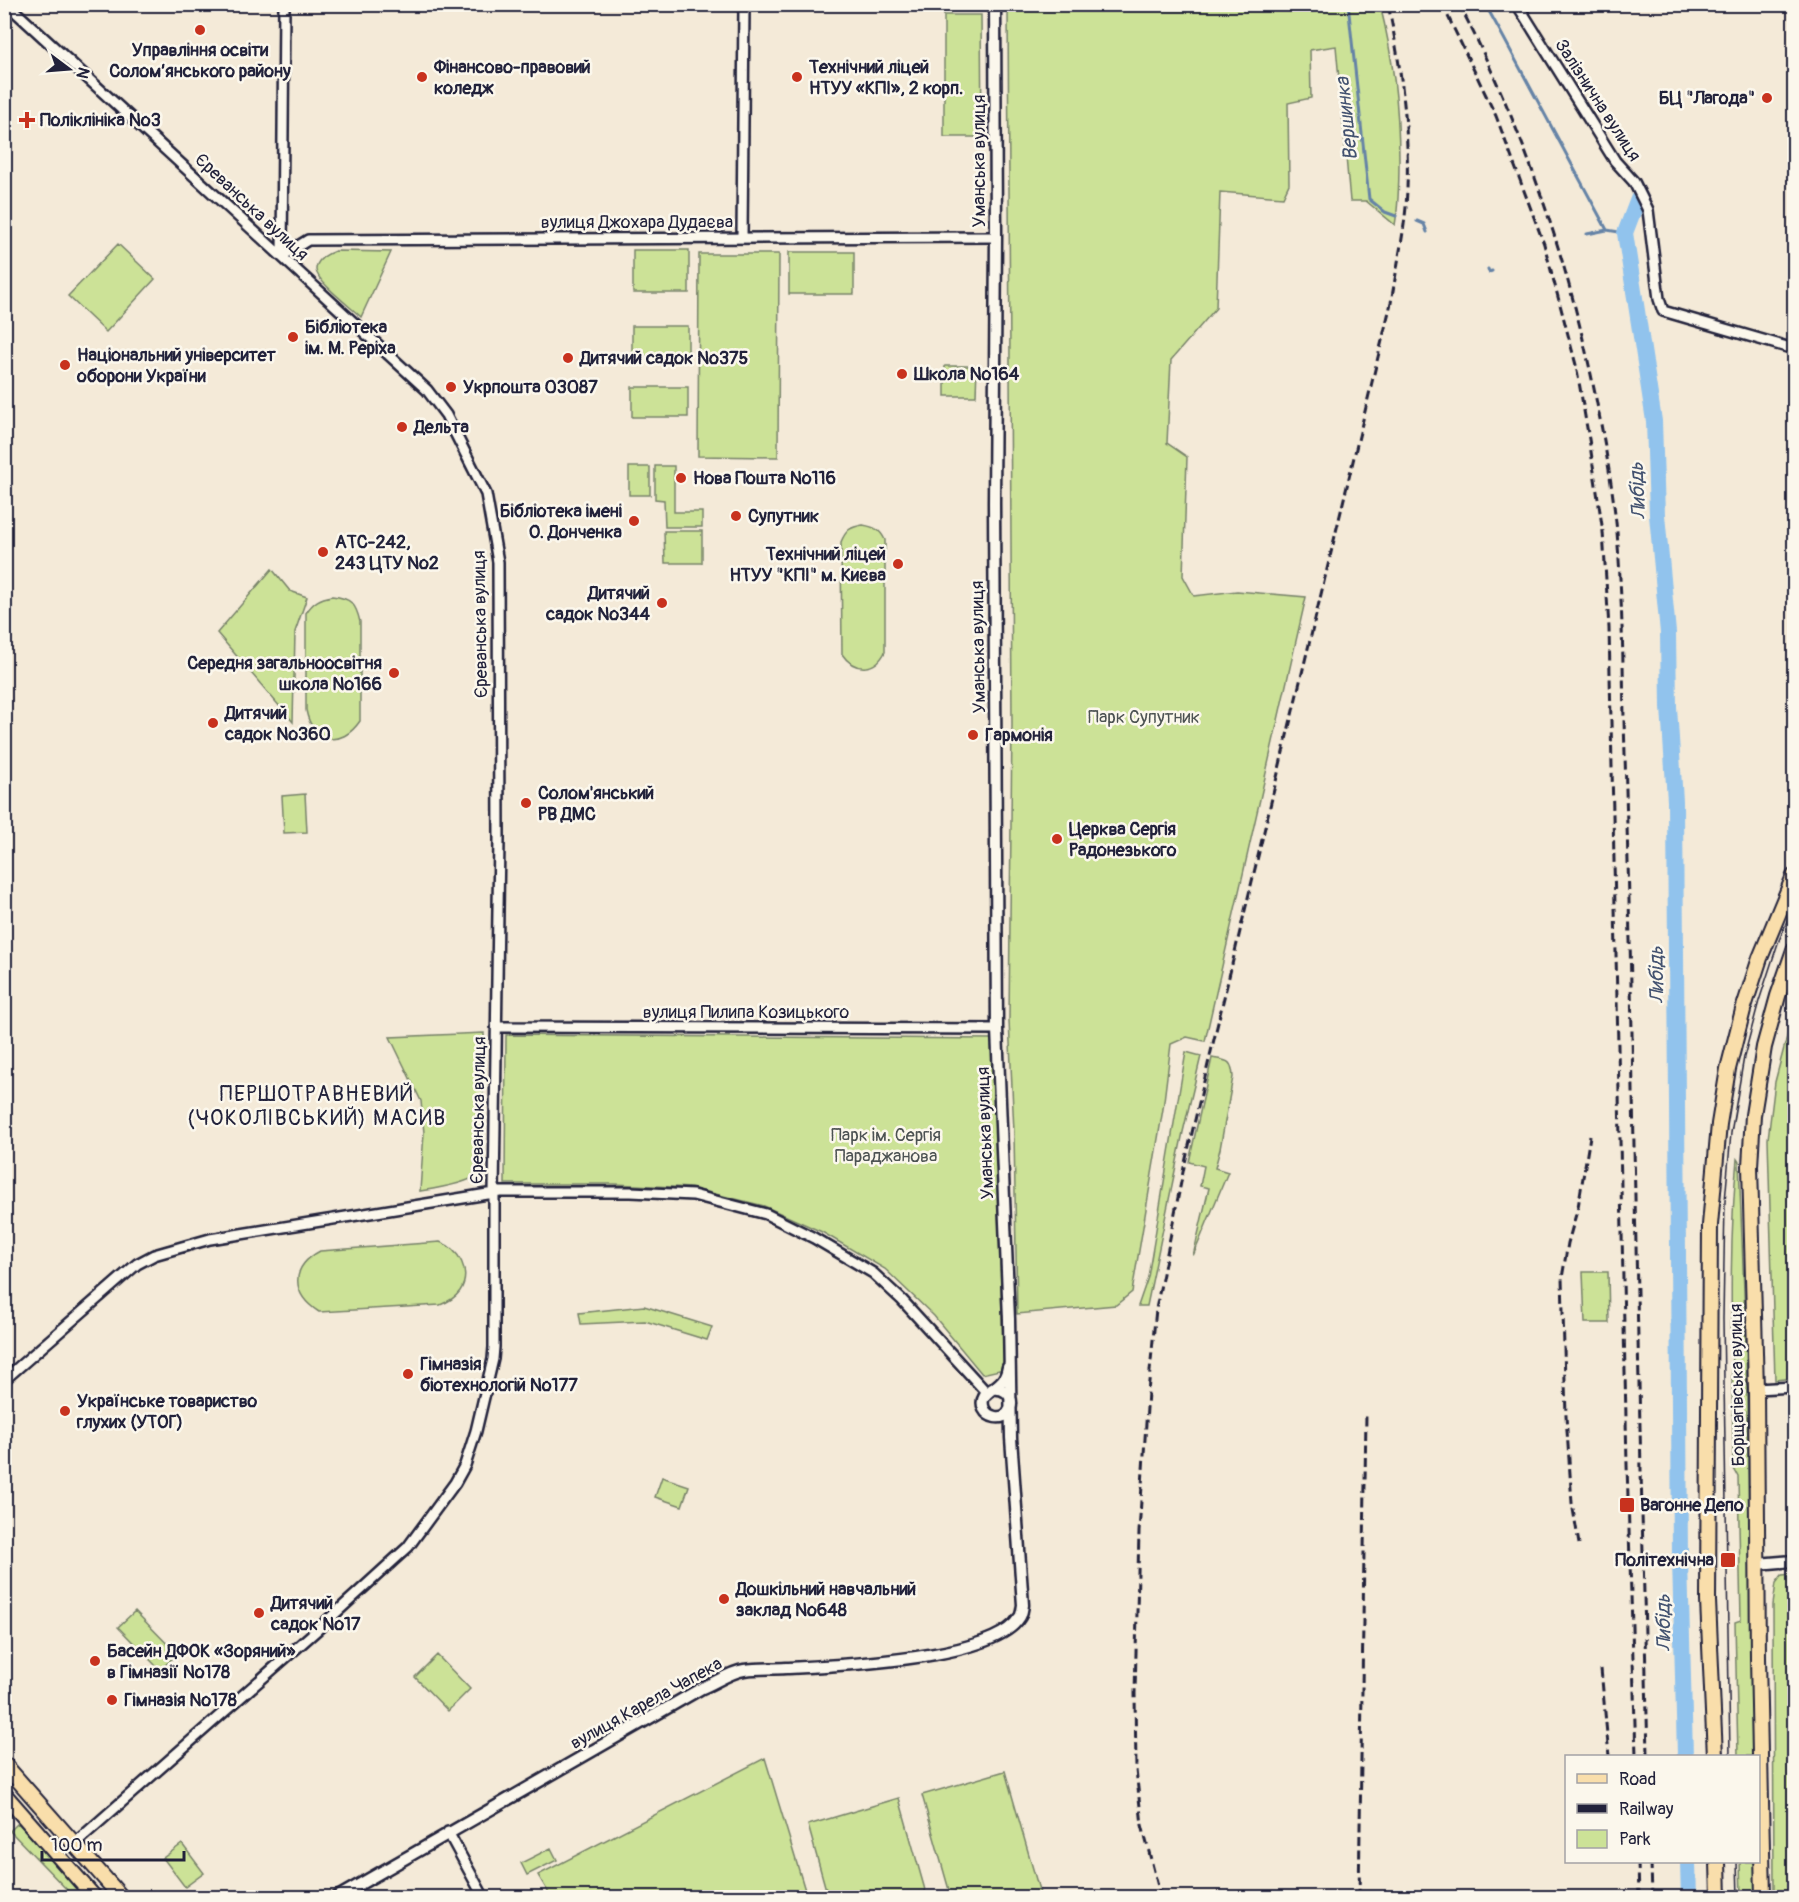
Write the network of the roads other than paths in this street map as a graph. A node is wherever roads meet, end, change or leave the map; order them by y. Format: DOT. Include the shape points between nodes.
graph roads {
  1 [pos="8,4"];
  2 [pos="284,4"];
  3 [pos="744,4"];
  4 [pos="995,4"];
  5 [pos="1517,4"];
  6 [pos="996,237"];
  7 [pos="742,238"];
  8 [pos="282,256"];
  9 [pos="1794,349"];
  10 [pos="1794,876"];
  11 [pos="1794,950"];
  12 [pos="496,1027"];
  13 [pos="997,1029"];
  14 [pos="494,1192"];
  15 [pos="1010,1361"];
  16 [pos="4,1380"];
  17 [pos="1794,1387"];
  18 [pos="1756,1389"];
  19 [pos="989,1391"];
  20 [pos="1011,1404"];
  21 [pos="995,1417"];
  22 [pos="1011,1438"];
  23 [pos="1794,1561"];
  24 [pos="1757,1564"];
  25 [pos="1023,1605"];
  26 [pos="1715,1755"];
  27 [pos="4,1764"];
  28 [pos="4,1794"];
  29 [pos="448,1832"];
  30 [pos="74,1844"];
  31 [pos="1718,1863"];
  32 [pos="95,1898"];
  33 [pos="122,1898"];
  34 [pos="336,1898"];
  35 [pos="484,1898"];
  36 [pos="1719,1898"];
  37 [pos="1763,1898"];
  1 -- 8 [label="street, Єреванська вулиця"];
  2 -- 8 [label="street"];
  3 -- 7 [label="street"];
  4 -- 6 [label="street, Уманська вулиця"];
  5 -- 9 [label="street, Залізнична вулиця" via="1615,161 1634,182 1648,210 1663,310"];
  6 -- 7 [label="street, вулиця Джохара Дудаєва"];
  6 -- 13 [label="street, Уманська вулиця"];
  7 -- 8 [label="street, вулиця Джохара Дудаєва" via="308,240"];
  8 -- 12 [label="street, Єреванська вулиця" via="427,390 446,415 486,494 498,569"];
  10 -- 26 [label="main road, Борщагівська вулиця" via="1743,1010 1728,1069 1718,1136 1709,1260 1708,1601"];
  11 -- 18 [label="main road, Борщагівська вулиця" via="1764,1047 1753,1115 1750,1167"];
  12 -- 13 [label="street, вулиця Пилипа Козицького"];
  12 -- 14 [label="street, Єреванська вулиця"];
  13 -- 15 [label="street, Уманська вулиця"];
  14 -- 16 [label="street" via="210,1239 154,1255 137,1264"];
  14 -- 19 [label="street" via="693,1195 766,1214 873,1273"];
  14 -- 30 [label="street, Єреванська вулиця" via="493,1359 476,1431 455,1483 413,1541 387,1567"];
  15 -- 19 [label="street" via="1002,1382"];
  15 -- 20 [label="street, Уманська вулиця"];
  17 -- 18 [label="street"];
  18 -- 24 [label="main road, Борщагівська вулиця"];
  19 -- 20 [label="street" via="998,1388 1007,1392"];
  19 -- 21 [label="street" via="983,1400 984,1409"];
  20 -- 21 [label="street" via="1008,1413"];
  20 -- 22 [label="street, Уманська вулиця"];
  21 -- 22 [label="street"];
  22 -- 25 [label="street, Уманська вулиця"];
  23 -- 24 [label="street"];
  24 -- 37 [label="main road, Борщагівська вулиця"];
  25 -- 29 [label="street, вулиця Карела Чапека" via="1021,1617 996,1636 922,1657 742,1670 702,1688"];
  27 -- 30 [label="main road"];
  28 -- 32 [label="main road"];
  29 -- 34 [label="street, вулиця Карела Чапека"];
  29 -- 35 [label="street"];
  30 -- 33 [label="main road"];
  31 -- 36 [label="main road"];
}
